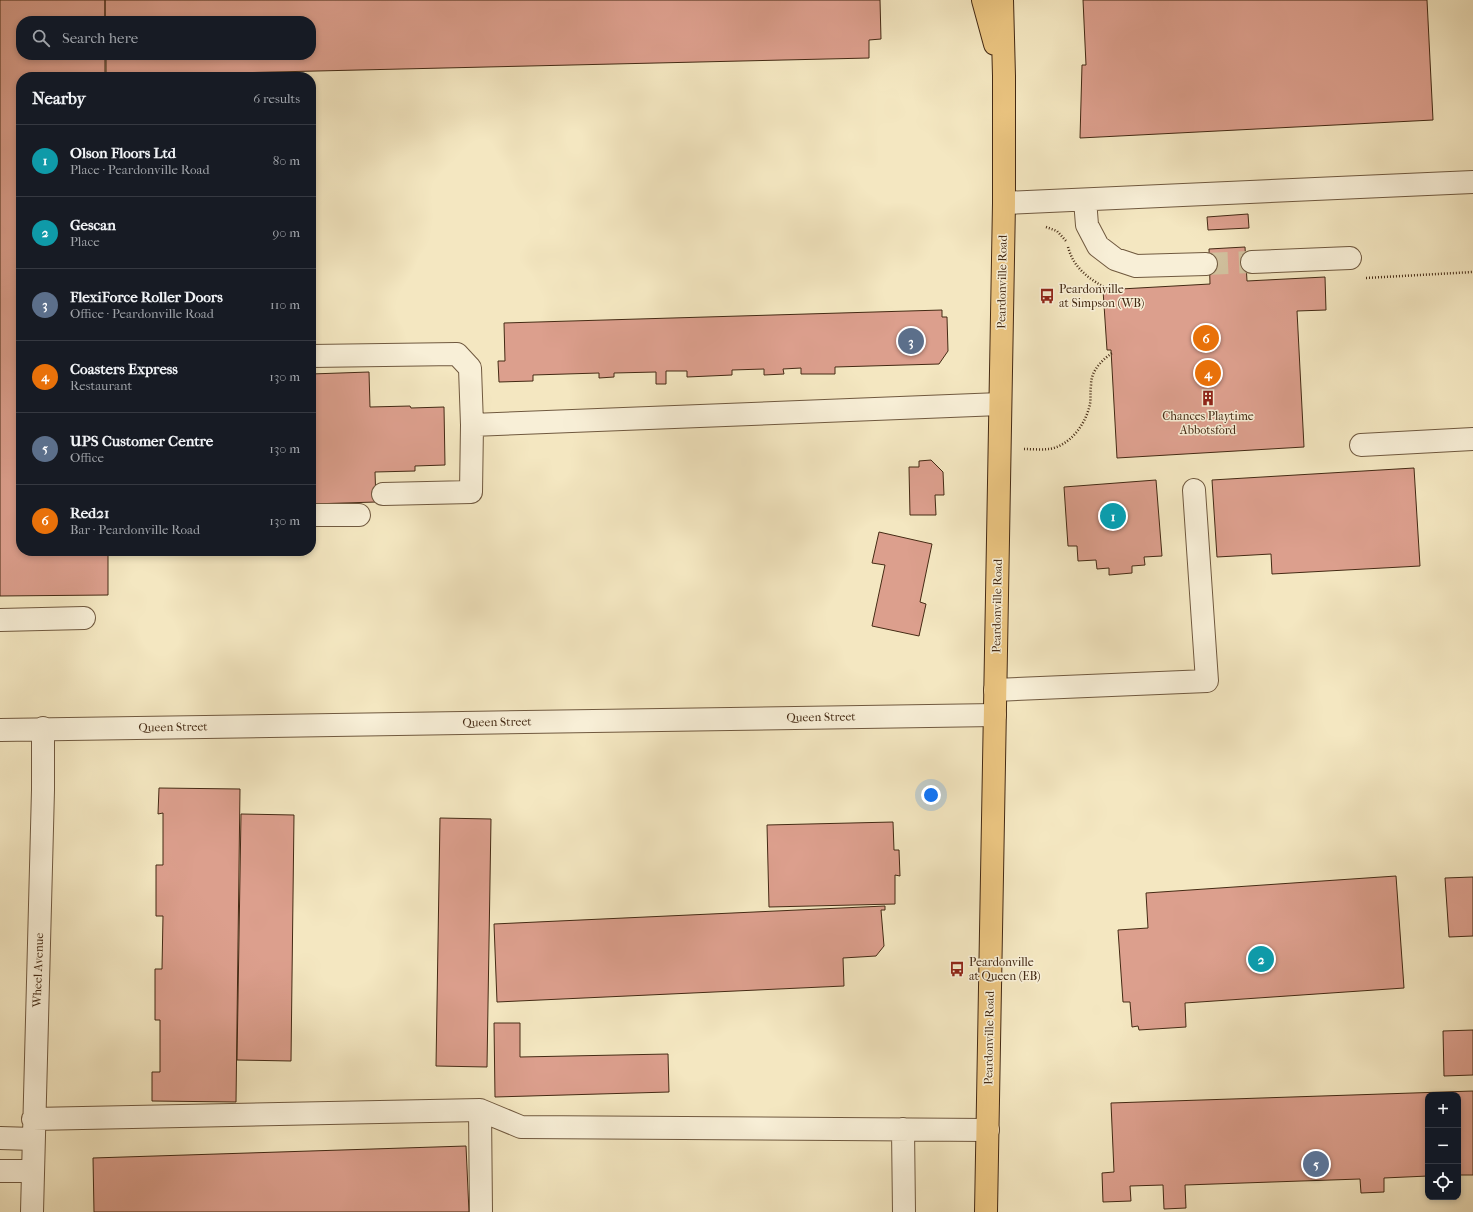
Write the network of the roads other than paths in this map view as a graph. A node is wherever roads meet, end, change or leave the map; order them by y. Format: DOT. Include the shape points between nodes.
graph roads {
  1 [pos="983,0"];
  2 [pos="1002,0"];
  3 [pos="1004,76"];
  4 [pos="1473,182"];
  5 [pos="1085,200"];
  6 [pos="1004,203"];
  7 [pos="1350,258"];
  8 [pos="1252,262"];
  9 [pos="1206,264"];
  10 [pos="316,356"];
  11 [pos="1000,404"];
  12 [pos="472,425"];
  13 [pos="1473,439"];
  14 [pos="1361,446"];
  15 [pos="1194,490"];
  16 [pos="383,494"];
  17 [pos="316,515"];
  18 [pos="359,515"];
  19 [pos="84,618"];
  20 [pos="0,620"];
  21 [pos="995,690"];
  22 [pos="995,715"];
  23 [pos="42,728"];
  24 [pos="0,730"];
  25 [pos="480,1110"];
  26 [pos="33,1129"];
  27 [pos="903,1129"];
  28 [pos="988,1130"];
  29 [pos="0,1138"];
  30 [pos="0,1171"];
  31 [pos="32,1171"];
  32 [pos="32,1212"];
  33 [pos="481,1212"];
  34 [pos="904,1212"];
  35 [pos="986,1212"];
  1 -- 3 [label="main road"];
  2 -- 3 [label="main road, Peardonville Road"];
  3 -- 6 [label="main road, Peardonville Road"];
  4 -- 5 [label="street"];
  5 -- 6 [label="street"];
  5 -- 9 [label="street" via="1087,225 1098,246 1115,259 1136,266"];
  6 -- 11 [label="main road, Peardonville Road"];
  7 -- 8 [label="street"];
  10 -- 12 [label="street" via="457,354 470,368"];
  11 -- 12 [label="street"];
  11 -- 21 [label="main road, Peardonville Road"];
  12 -- 16 [label="street" via="471,492"];
  13 -- 14 [label="street"];
  15 -- 21 [label="street" via="1207,681"];
  17 -- 18 [label="street"];
  19 -- 20 [label="street"];
  21 -- 22 [label="main road, Peardonville Road"];
  22 -- 23 [label="street, Queen Street"];
  22 -- 28 [label="main road, Peardonville Road"];
  23 -- 24 [label="street, Queen Street"];
  23 -- 26 [label="street, Wheel Avenue" via="43,790"];
  25 -- 26 [label="street"];
  25 -- 27 [label="street" via="521,1127"];
  25 -- 33 [label="street"];
  26 -- 29 [label="street"];
  26 -- 31 [label="street, Wheel Avenue"];
  27 -- 28 [label="street"];
  27 -- 34 [label="street"];
  28 -- 35 [label="main road, Peardonville Road"];
  30 -- 31 [label="street"];
  31 -- 32 [label="street, Wheel Avenue"];
}
